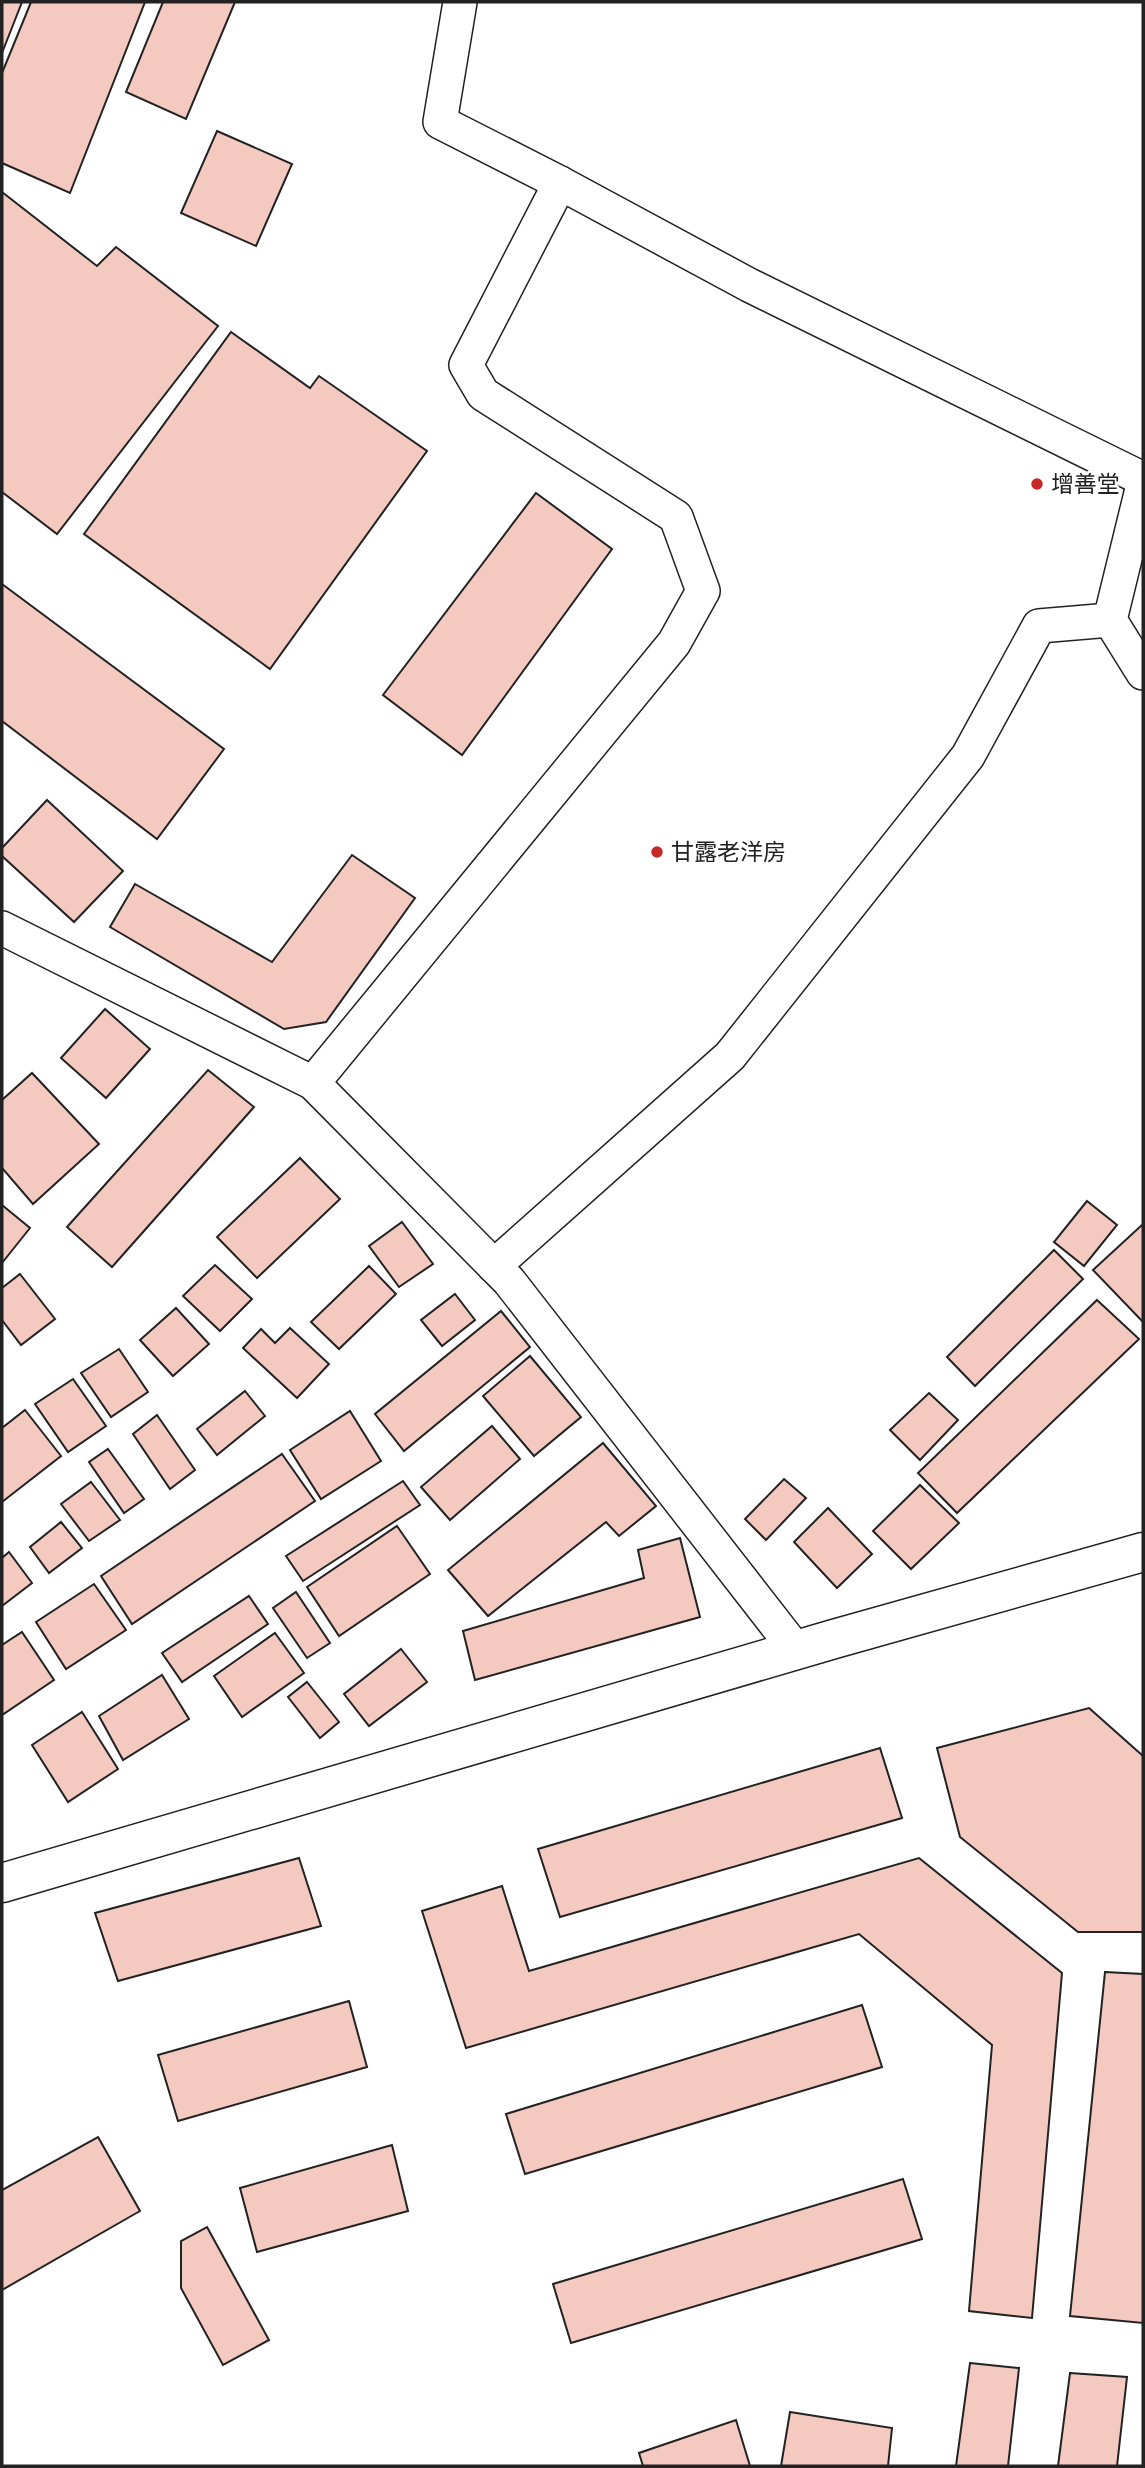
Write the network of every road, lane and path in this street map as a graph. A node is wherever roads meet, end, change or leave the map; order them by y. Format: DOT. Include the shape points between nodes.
graph roads {
  1 [pos="460,2"];
  2 [pos="560,183"];
  3 [pos="1143,479"];
  4 [pos="1143,485"];
  5 [pos="1110,620"];
  6 [pos="1143,673"];
  7 [pos="2,928"];
  8 [pos="313,1083"];
  9 [pos="494,1266"];
  10 [pos="1143,1552"];
  11 [pos="796,1650"];
  12 [pos="2,1883"];
  1 -- 2 [label="street" via="440,122"];
  2 -- 3 [label="street" via="749,285"];
  2 -- 8 [label="street" via="466,365 482,394 676,517 703,592 674,643"];
  4 -- 5 [label="street"];
  5 -- 6 [label="street"];
  5 -- 9 [label="street" via="1039,626 968,756 730,1056"];
  7 -- 8 [label="street"];
  8 -- 9 [label="street"];
  9 -- 11 [label="street"];
  10 -- 11 [label="street"];
  11 -- 12 [label="street"];
}
